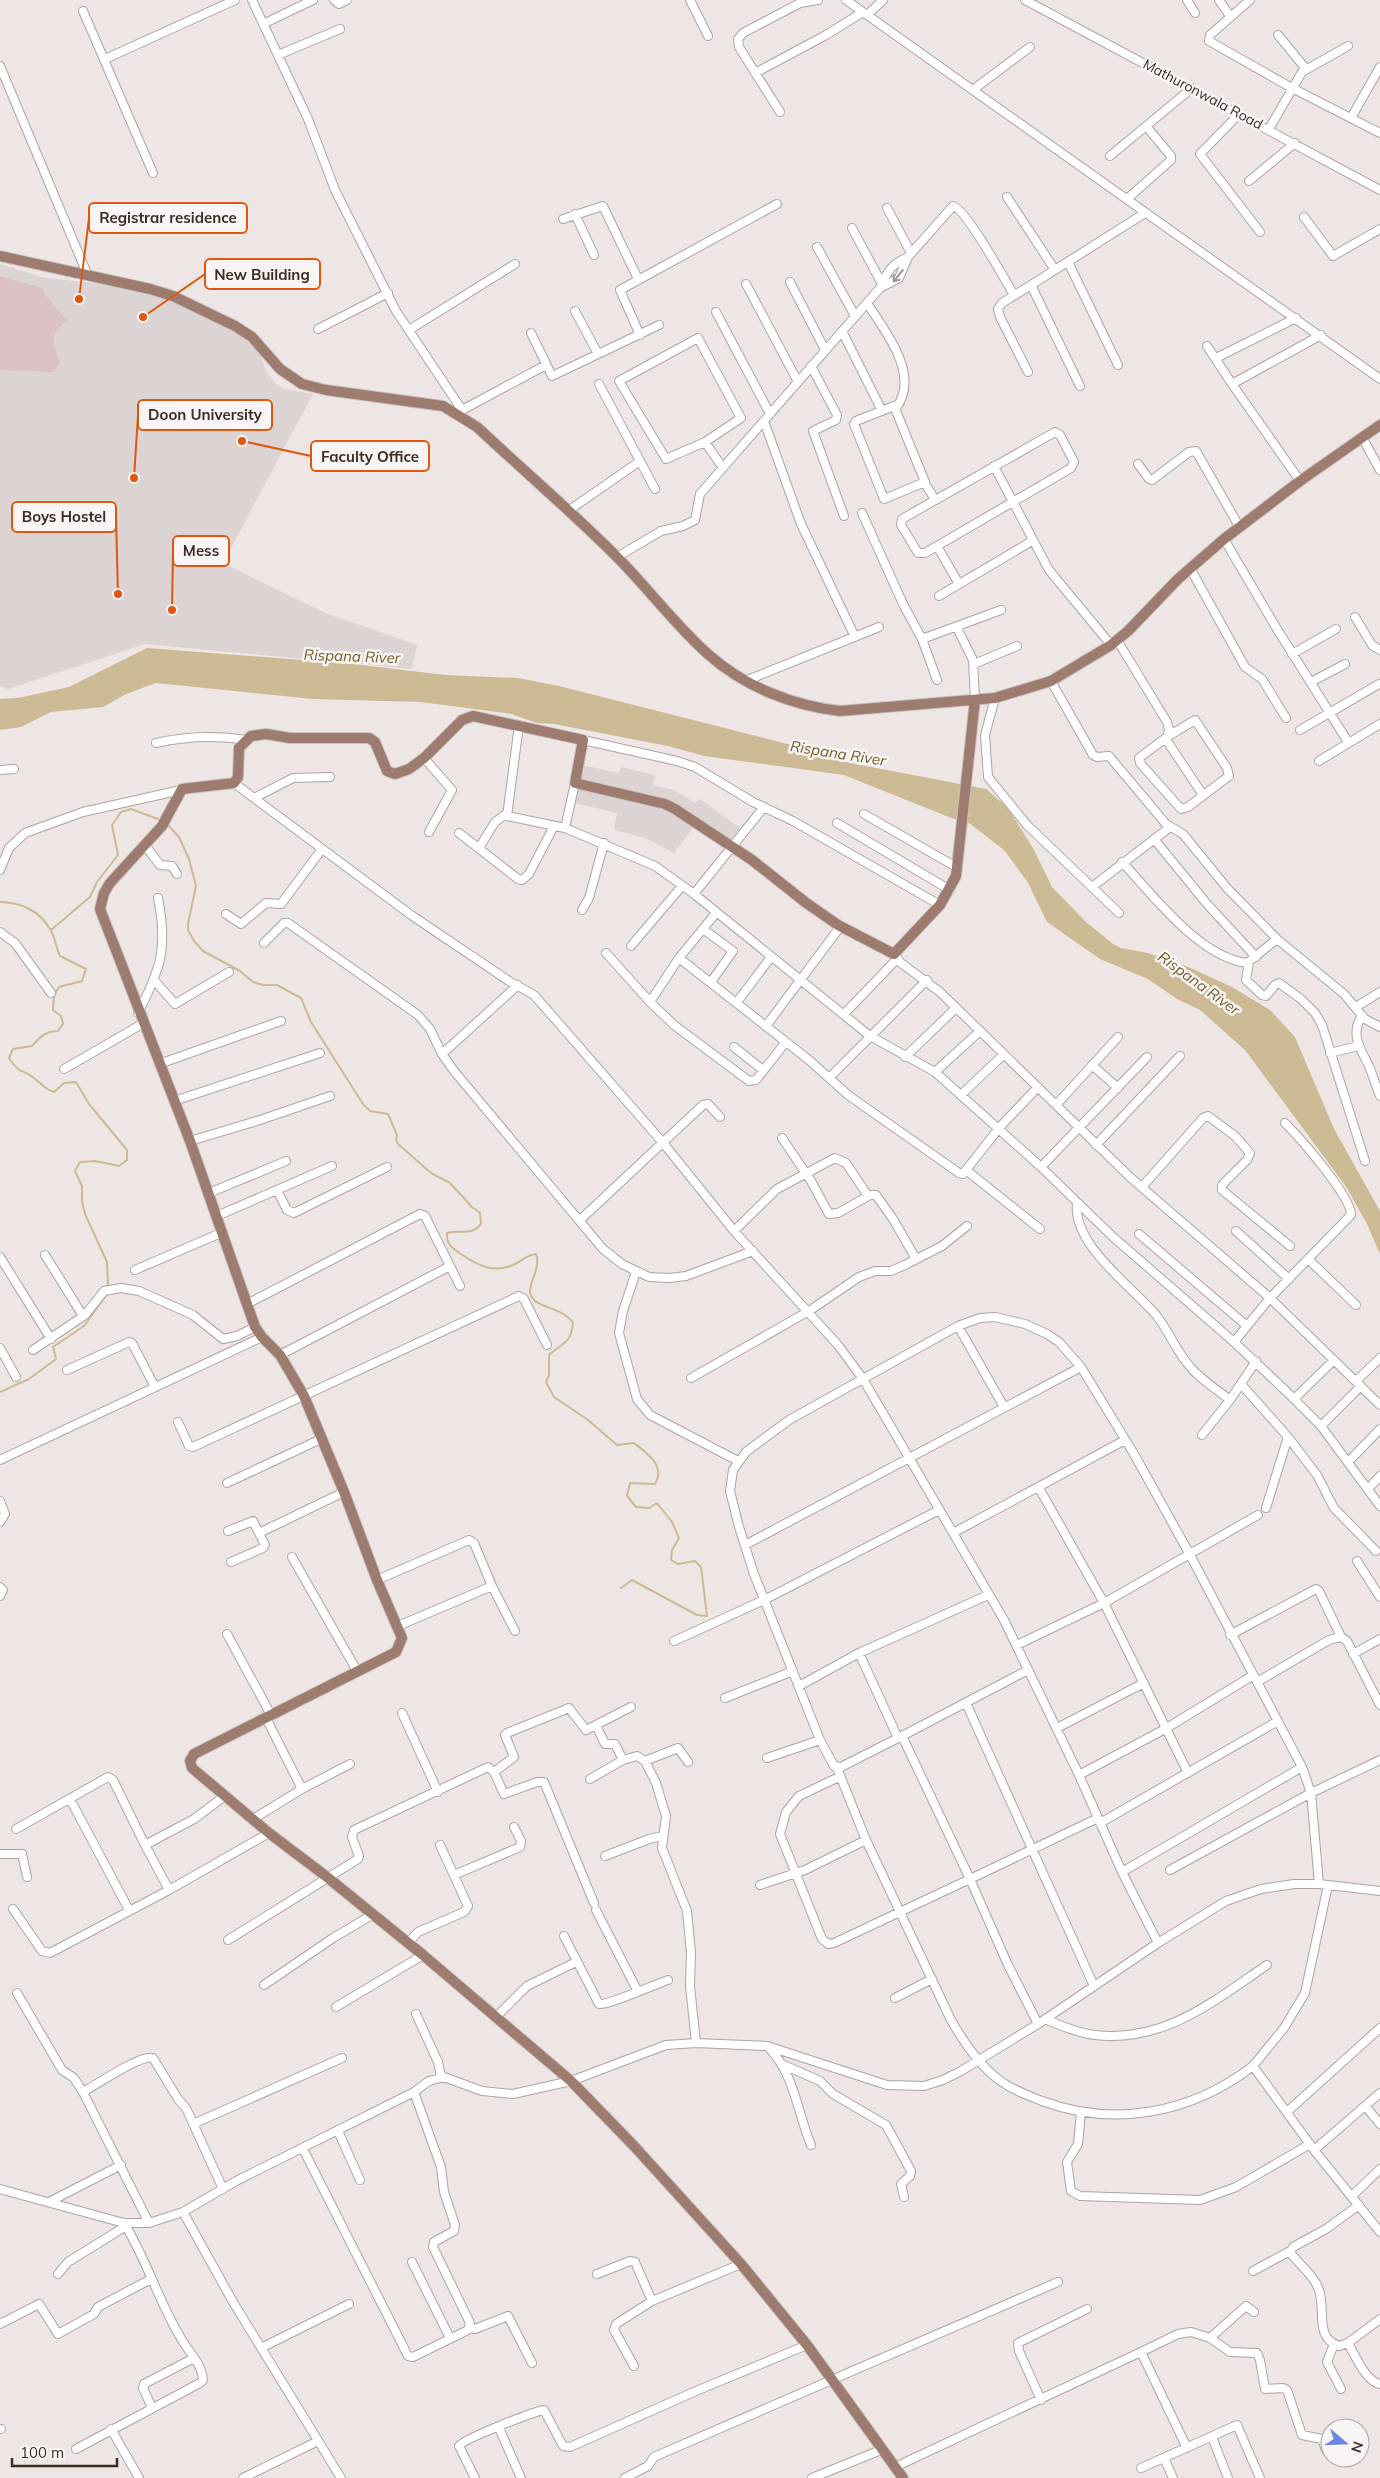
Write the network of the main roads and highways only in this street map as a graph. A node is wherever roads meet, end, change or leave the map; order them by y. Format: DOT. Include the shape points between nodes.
graph roads {
  1 [pos="0,256"];
  2 [pos="1380,425"];
  3 [pos="975,700"];
  4 [pos="903,2478"];
  1 -- 3 [label="main road" via="173,296 252,337 280,369 302,384 444,406 460,412 617,557 710,656 745,681 812,707 840,711"];
  2 -- 3 [label="main road" via="1224,539 1114,642 1051,681 995,698"];
  3 -- 4 [label="main road" via="958,868 940,905 896,957 840,926 733,846 665,804 574,783 583,740 478,717 467,718 424,758 409,769 392,774 385,768 375,742 369,738 251,736 239,748 238,777 234,783 181,790 162,826 110,883 100,909 218,1216 255,1327 280,1355 304,1396 402,1638 396,1652 194,1754 192,1768 423,1954 571,2081 741,2264 807,2345"];
}
